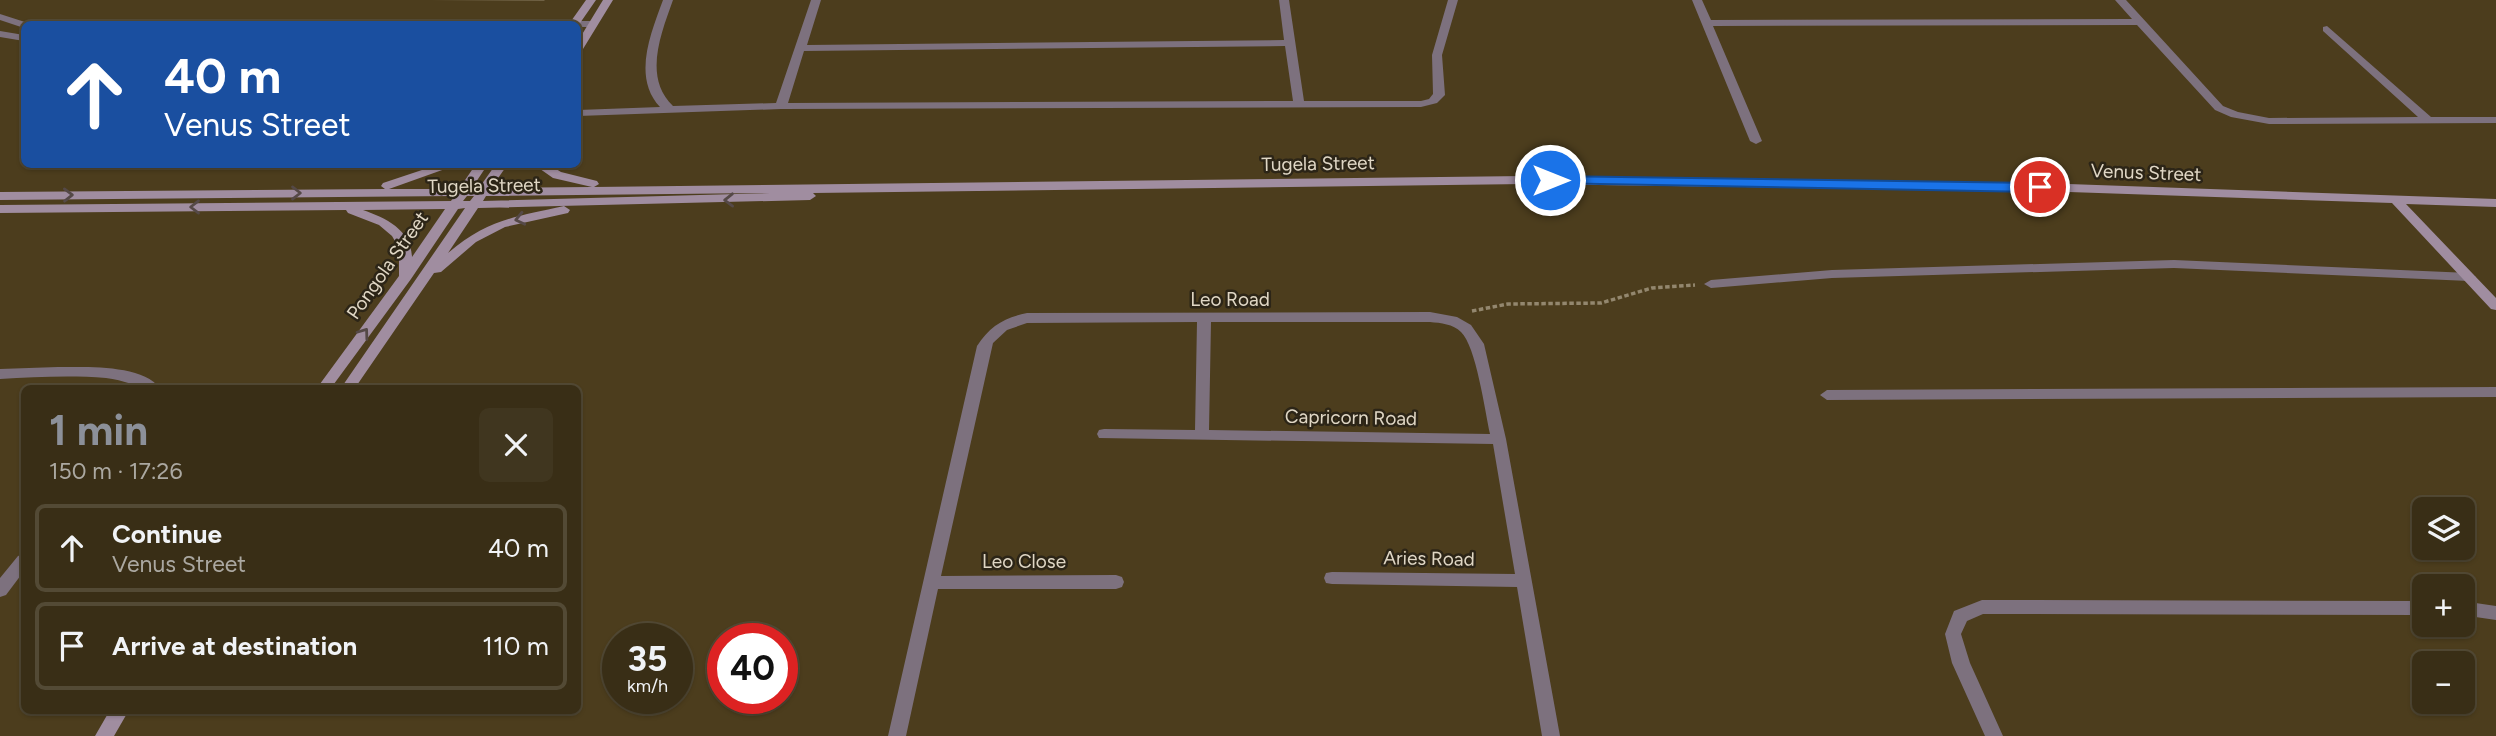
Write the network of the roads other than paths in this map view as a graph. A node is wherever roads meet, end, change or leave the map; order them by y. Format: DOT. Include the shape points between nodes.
graph roads {
  1 [pos="591,0"];
  2 [pos="608,0"];
  3 [pos="668,0"];
  4 [pos="816,0"];
  5 [pos="1284,0"];
  6 [pos="1453,0"];
  7 [pos="1697,0"];
  8 [pos="2120,0"];
  9 [pos="0,17"];
  10 [pos="576,21"];
  11 [pos="2140,22"];
  12 [pos="1707,23"];
  13 [pos="21,24"];
  14 [pos="581,24"];
  15 [pos="593,24"];
  16 [pos="2327,29"];
  17 [pos="0,34"];
  18 [pos="21,38"];
  19 [pos="21,39"];
  20 [pos="0,42"];
  21 [pos="1289,43"];
  22 [pos="581,44"];
  23 [pos="800,48"];
  24 [pos="1299,104"];
  25 [pos="781,106"];
  26 [pos="670,110"];
  27 [pos="581,113"];
  28 [pos="2496,120"];
  29 [pos="2428,121"];
  30 [pos="1756,141"];
  31 [pos="442,168"];
  32 [pos="479,168"];
  33 [pos="499,168"];
  34 [pos="547,168"];
  35 [pos="1669,180"];
  36 [pos="969,188"];
  37 [pos="633,189"];
  38 [pos="464,191"];
  39 [pos="484,191"];
  40 [pos="351,193"];
  41 [pos="0,196"];
  42 [pos="2395,200"];
  43 [pos="611,202"];
  44 [pos="476,204"];
  45 [pos="2496,204"];
  46 [pos="454,205"];
  47 [pos="339,206"];
  48 [pos="0,209"];
  49 [pos="406,276"];
  50 [pos="2469,277"];
  51 [pos="424,278"];
  52 [pos="1711,284"];
  53 [pos="2496,306"];
  54 [pos="1204,318"];
  55 [pos="0,374"];
  56 [pos="149,385"];
  57 [pos="326,385"];
  58 [pos="350,385"];
  59 [pos="2496,392"];
  60 [pos="1827,395"];
  61 [pos="1202,433"];
  62 [pos="1104,434"];
  63 [pos="1499,439"];
  64 [pos="21,564"];
  65 [pos="1332,578"];
  66 [pos="1525,581"];
  67 [pos="1116,582"];
  68 [pos="931,583"];
  69 [pos="0,590"];
  70 [pos="2412,608"];
  71 [pos="2475,610"];
  72 [pos="2496,613"];
  73 [pos="118,714"];
  74 [pos="104,736"];
  75 [pos="897,736"];
  76 [pos="1551,736"];
  77 [pos="1994,736"];
  1 -- 10 [label="street"];
  2 -- 15 [label="street"];
  3 -- 26 [label="street" via="656,33 650,77 659,102"];
  4 -- 23 [label="street"];
  5 -- 21 [label="street"];
  6 -- 24 [label="street" via="1439,41 1439,95 1433,101"];
  7 -- 12 [label="street"];
  8 -- 11 [label="street"];
  9 -- 13 [label="street"];
  11 -- 12 [label="street"];
  11 -- 29 [label="street" via="2219,108 2235,115 2269,121"];
  12 -- 30 [label="street"];
  14 -- 15 [label="street"];
  15 -- 22 [label="street"];
  16 -- 29 [label="street"];
  17 -- 18 [label="street"];
  19 -- 20 [label="street"];
  21 -- 23 [label="street"];
  21 -- 24 [label="street"];
  23 -- 25 [label="street"];
  24 -- 25 [label="street"];
  25 -- 26 [label="street"];
  26 -- 27 [label="street"];
  28 -- 29 [label="street"];
  31 -- 40 [label="street" via="403,183"];
  32 -- 38 [label="street, Pongola Street"];
  33 -- 39 [label="street, Pongola Street"];
  34 -- 37 [label="street" via="568,178"];
  35 -- 36 [label="street, Tugela Street"];
  35 -- 42 [label="street, Venus Street"];
  36 -- 37 [label="street, Tugela Street"];
  36 -- 43 [label="street, Tugela Street, one-way"];
  37 -- 39 [label="street, Tugela Street"];
  38 -- 39 [label="street, Tugela Street"];
  38 -- 40 [label="street, Tugela Street"];
  38 -- 46 [label="street, Pongola Street"];
  39 -- 44 [label="street, Pongola Street"];
  41 -- 40 [label="street, Tugela Street, one-way"];
  42 -- 45 [label="street, Venus Street"];
  42 -- 50 [label="street"];
  43 -- 44 [label="street, Tugela Street"];
  43 -- 51 [label="street, one-way" via="501,224 472,239"];
  44 -- 46 [label="street, Tugela Street"];
  44 -- 51 [label="street, Pongola Street"];
  46 -- 47 [label="street, Tugela Street"];
  46 -- 49 [label="street, Pongola Street"];
  47 -- 48 [label="street, Tugela Street, one-way"];
  47 -- 49 [label="street" via="391,227 405,249"];
  57 -- 49 [label="street, Pongola Street, one-way"];
  50 -- 52 [label="street" via="2174,264 1832,274"];
  50 -- 53 [label="street"];
  51 -- 58 [label="street, Pongola Street"];
  54 -- 61 [label="street"];
  54 -- 63 [label="street, Leo Road" via="1452,320 1466,328 1477,344"];
  54 -- 68 [label="street, Leo Road" via="1027,318 1007,322 992,333 984,346"];
  55 -- 56 [label="street" via="113,373 141,378"];
  59 -- 60 [label="street"];
  61 -- 62 [label="street, Capricorn Road"];
  61 -- 63 [label="street, Capricorn Road"];
  63 -- 66 [label="street"];
  64 -- 69 [label="street"];
  65 -- 66 [label="street, Aries Road"];
  66 -- 76 [label="street"];
  67 -- 68 [label="street, Leo Close"];
  68 -- 75 [label="street, Leo Road"];
  70 -- 77 [label="street" via="1982,607 1960,615 1953,634"];
  71 -- 72 [label="street"];
  73 -- 74 [label="street"];
}
